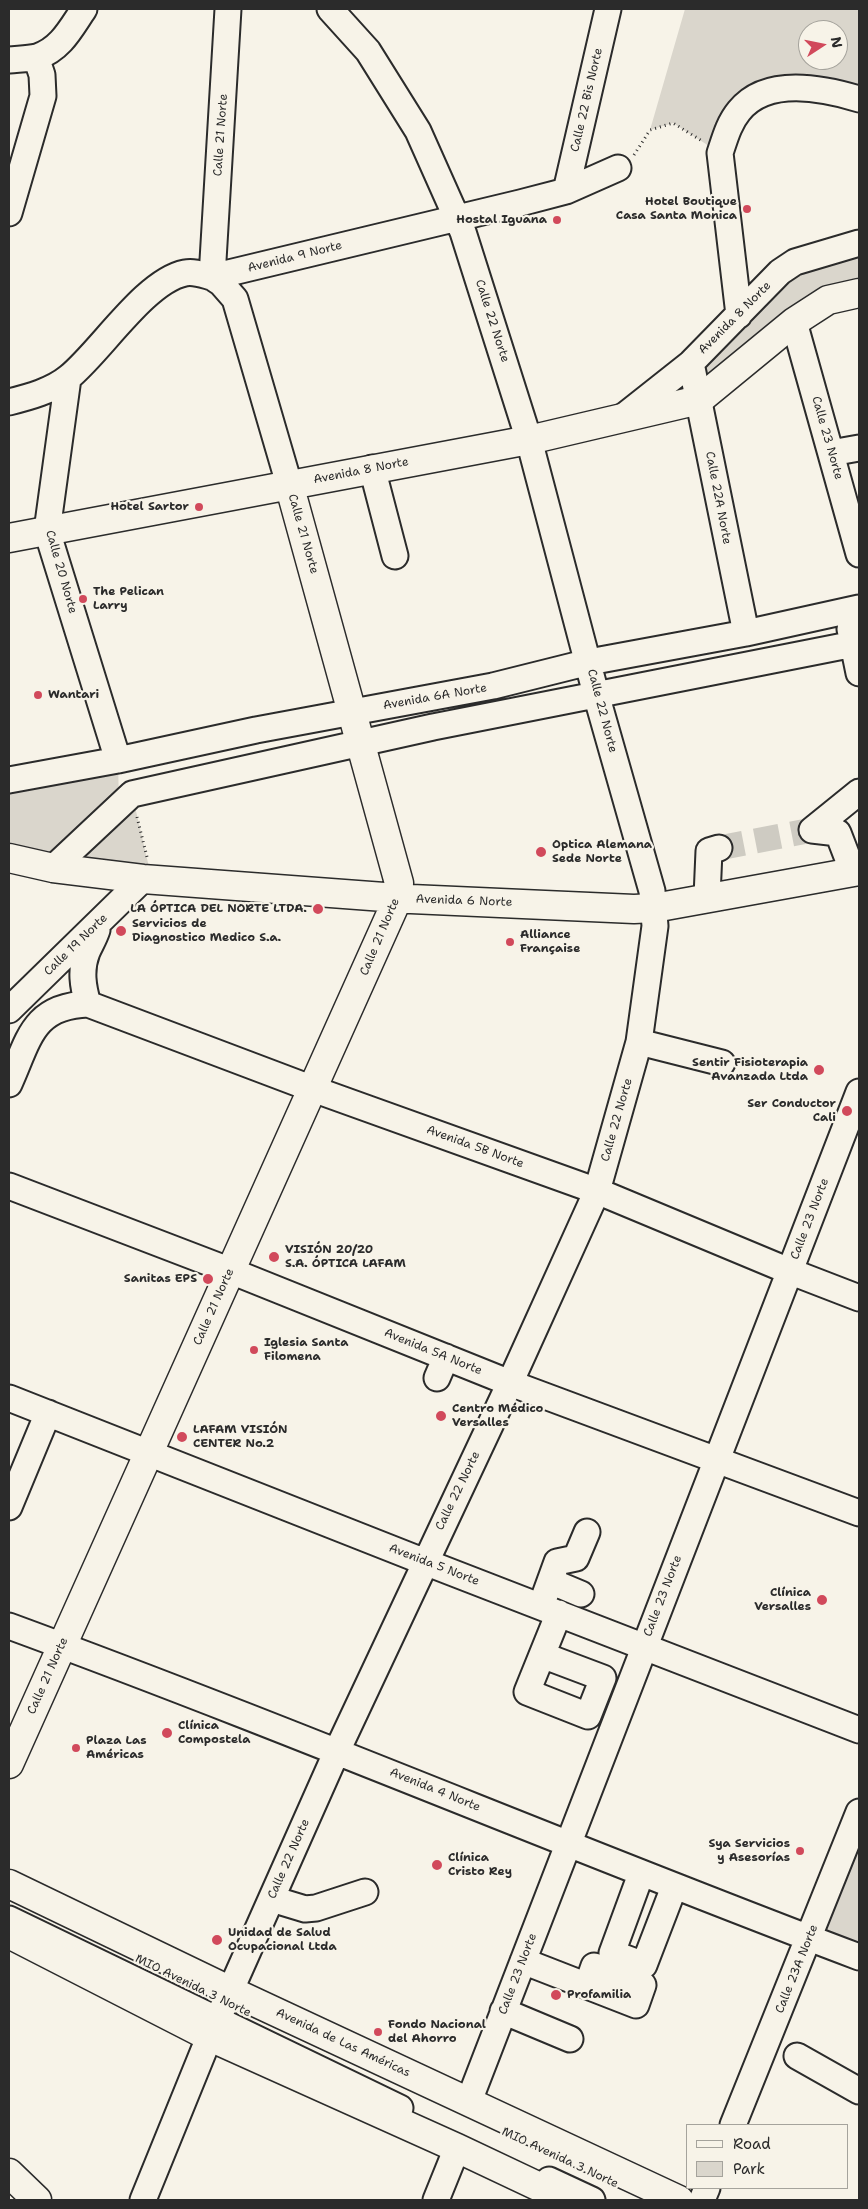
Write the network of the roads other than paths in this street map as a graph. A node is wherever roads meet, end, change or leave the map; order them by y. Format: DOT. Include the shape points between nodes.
graph roads {
  1 [pos="84,9"];
  2 [pos="228,9"];
  3 [pos="330,9"];
  4 [pos="608,9"];
  5 [pos="36,57"];
  6 [pos="9,60"];
  7 [pos="859,99"];
  8 [pos="618,168"];
  9 [pos="566,191"];
  10 [pos="9,213"];
  11 [pos="456,217"];
  12 [pos="859,244"];
  13 [pos="212,277"];
  14 [pos="859,293"];
  15 [pos="739,315"];
  16 [pos="794,322"];
  17 [pos="691,362"];
  18 [pos="68,378"];
  19 [pos="699,400"];
  20 [pos="9,402"];
  21 [pos="624,416"];
  22 [pos="529,440"];
  23 [pos="859,448"];
  24 [pos="831,453"];
  25 [pos="372,468"];
  26 [pos="289,484"];
  27 [pos="47,531"];
  28 [pos="9,538"];
  29 [pos="859,554"];
  30 [pos="395,556"];
  31 [pos="853,609"];
  32 [pos="746,633"];
  33 [pos="856,644"];
  34 [pos="588,662"];
  35 [pos="859,673"];
  36 [pos="596,694"];
  37 [pos="352,712"];
  38 [pos="361,744"];
  39 [pos="118,760"];
  40 [pos="9,780"];
  41 [pos="859,792"];
  42 [pos="719,848"];
  43 [pos="9,858"];
  44 [pos="53,868"];
  45 [pos="856,872"];
  46 [pos="147,880"];
  47 [pos="707,897"];
  48 [pos="398,898"];
  49 [pos="654,908"];
  50 [pos="99,922"];
  51 [pos="88,1004"];
  52 [pos="9,1010"];
  53 [pos="9,1021"];
  54 [pos="32,1034"];
  55 [pos="639,1042"];
  56 [pos="722,1063"];
  57 [pos="9,1084"];
  58 [pos="312,1089"];
  59 [pos="859,1092"];
  60 [pos="9,1186"];
  61 [pos="596,1191"];
  62 [pos="231,1271"];
  63 [pos="789,1271"];
  64 [pos="859,1298"];
  65 [pos="510,1383"];
  66 [pos="9,1398"];
  67 [pos="48,1413"];
  68 [pos="148,1452"];
  69 [pos="716,1459"];
  70 [pos="9,1507"];
  71 [pos="859,1513"];
  72 [pos="587,1532"];
  73 [pos="425,1562"];
  74 [pos="550,1581"];
  75 [pos="581,1594"];
  76 [pos="550,1609"];
  77 [pos="9,1626"];
  78 [pos="61,1646"];
  79 [pos="644,1646"];
  80 [pos="542,1655"];
  81 [pos="859,1730"];
  82 [pos="337,1751"];
  83 [pos="9,1764"];
  84 [pos="859,1812"];
  85 [pos="568,1844"];
  86 [pos="642,1874"];
  87 [pos="9,1884"];
  88 [pos="674,1887"];
  89 [pos="366,1892"];
  90 [pos="9,1897"];
  91 [pos="272,1898"];
  92 [pos="9,1919"];
  93 [pos="9,1934"];
  94 [pos="810,1939"];
  95 [pos="859,1958"];
  96 [pos="523,1961"];
  97 [pos="586,1986"];
  98 [pos="503,2011"];
  99 [pos="221,2013"];
  100 [pos="570,2039"];
  101 [pos="797,2056"];
  102 [pos="859,2091"];
  103 [pos="468,2101"];
  104 [pos="733,2124"];
  105 [pos="457,2148"];
  106 [pos="9,2173"];
  107 [pos="37,2200"];
  108 [pos="143,2200"];
  109 [pos="436,2200"];
  110 [pos="567,2200"];
  111 [pos="592,2200"];
  112 [pos="650,2200"];
  113 [pos="679,2200"];
  1 -- 5 [label="street" via="63,41"];
  2 -- 13 [label="street, Calle 21 Norte"];
  3 -- 11 [label="street, Calle 22 Norte" via="368,51 418,131"];
  4 -- 9 [label="street, Calle 22 Bis Norte"];
  5 -- 6 [label="street"];
  5 -- 10 [label="street" via="42,75 42,96"];
  7 -- 15 [label="street" via="805,88 777,89 756,96 740,110 728,128 720,153"];
  8 -- 9 [label="street, Avenida 9 Norte"];
  9 -- 11 [label="street, Avenida 9 Norte"];
  11 -- 13 [label="street, Avenida 9 Norte"];
  11 -- 22 [label="street, Calle 22 Norte"];
  12 -- 15 [label="street, Avenida 8 Norte" via="795,262 780,272"];
  13 -- 18 [label="street, Avenida 9 Norte" via="186,273 166,281"];
  13 -- 26 [label="street, Calle 21 Norte" via="235,299"];
  14 -- 16 [label="main road, Avenida 8 Norte" via="828,300"];
  15 -- 17 [label="street, Avenida 8 Norte"];
  16 -- 19 [label="main road, Avenida 8 Norte"];
  16 -- 24 [label="street, Calle 23 Norte"];
  17 -- 19 [label="street, Calle 22A Norte"];
  17 -- 21 [label="street, Avenida 8 Norte"];
  18 -- 20 [label="street, Avenida 9 Norte" via="43,392"];
  18 -- 27 [label="street, Calle 20 Norte"];
  19 -- 21 [label="main road, Avenida 8 Norte"];
  19 -- 32 [label="street, Calle 22A Norte"];
  21 -- 22 [label="main road, Avenida 8 Norte"];
  22 -- 25 [label="main road, Avenida 8 Norte"];
  22 -- 34 [label="street, Calle 22 Norte"];
  23 -- 24 [label="street"];
  24 -- 29 [label="street, Calle 23 Norte"];
  25 -- 26 [label="main road, Avenida 8 Norte"];
  25 -- 30 [label="street"];
  26 -- 27 [label="main road, Avenida 8 Norte"];
  26 -- 37 [label="main road, Calle 21 Norte"];
  27 -- 28 [label="main road, Avenida 8 Norte"];
  27 -- 39 [label="street, Calle 20 Norte"];
  31 -- 32 [label="street, Avenida 6A Norte"];
  31 -- 33 [label="street"];
  32 -- 34 [label="street, Avenida 6A Norte"];
  33 -- 35 [label="street"];
  33 -- 36 [label="street"];
  34 -- 36 [label="street, Calle 22 Norte"];
  34 -- 37 [label="street, Avenida 6A Norte" via="493,686"];
  36 -- 38 [label="street"];
  36 -- 49 [label="street, Calle 22 Norte" via="652,891"];
  37 -- 38 [label="main road, Calle 21 Norte"];
  37 -- 39 [label="street, Avenida 6A Norte"];
  38 -- 44 [label="street" via="132,794"];
  38 -- 48 [label="main road, Calle 21 Norte" via="399,883"];
  39 -- 40 [label="street, Avenida 6A Norte"];
  41 -- 45 [label="street" via="812,830 838,833"];
  42 -- 47 [label="street" via="709,851"];
  43 -- 44 [label="main road, Avenida 6 Norte"];
  44 -- 46 [label="main road, Avenida 6 Norte"];
  45 -- 47 [label="main road, Avenida 6 Norte"];
  46 -- 48 [label="main road, Avenida 6 Norte"];
  46 -- 50 [label="street, Calle 19 Norte"];
  47 -- 49 [label="main road, Avenida 6 Norte"];
  48 -- 49 [label="main road, Avenida 6 Norte"];
  48 -- 58 [label="main road, Calle 21 Norte"];
  49 -- 55 [label="street, Calle 22 Norte" via="655,926"];
  50 -- 51 [label="street" via="83,969"];
  50 -- 52 [label="street, Calle 19 Norte"];
  51 -- 54 [label="street, Avenida 5B Norte" via="68,1005 51,1012"];
  51 -- 58 [label="street, Avenida 5B Norte"];
  53 -- 54 [label="street" via="24,1034"];
  54 -- 57 [label="street"];
  55 -- 56 [label="street"];
  55 -- 61 [label="street, Calle 22 Norte"];
  58 -- 61 [label="street, Avenida 5B Norte"];
  58 -- 62 [label="main road, Calle 21 Norte"];
  59 -- 63 [label="street, Calle 23 Norte"];
  60 -- 62 [label="street, Avenida 5A Norte"];
  61 -- 63 [label="street, Avenida 5B Norte"];
  61 -- 65 [label="street, Calle 22 Norte"];
  62 -- 65 [label="street, Avenida 5A Norte" via="442,1367"];
  62 -- 68 [label="main road, Calle 21 Norte"];
  63 -- 64 [label="street, Avenida 5B Norte"];
  63 -- 69 [label="street, Calle 23 Norte"];
  65 -- 69 [label="street, Avenida 5A Norte"];
  65 -- 73 [label="street, Calle 22 Norte"];
  66 -- 67 [label="street, Avenida 5 Norte"];
  67 -- 68 [label="street, Avenida 5 Norte"];
  67 -- 70 [label="street"];
  68 -- 73 [label="street, Avenida 5 Norte"];
  68 -- 78 [label="main road, Calle 21 Norte"];
  69 -- 71 [label="street, Avenida 5A Norte"];
  69 -- 79 [label="street, Calle 23 Norte"];
  72 -- 74 [label="street" via="576,1558 558,1562"];
  73 -- 76 [label="street, Avenida 5 Norte"];
  73 -- 82 [label="street, Calle 22 Norte"];
  74 -- 75 [label="street"];
  74 -- 76 [label="street"];
  76 -- 79 [label="street, Avenida 5 Norte"];
  76 -- 80 [label="street"];
  77 -- 78 [label="street, Avenida 4 Norte"];
  78 -- 82 [label="street, Avenida 4 Norte"];
  78 -- 83 [label="main road, Calle 21 Norte"];
  79 -- 81 [label="street, Avenida 5 Norte"];
  79 -- 85 [label="street, Calle 23 Norte"];
  82 -- 85 [label="street, Avenida 4 Norte"];
  82 -- 91 [label="street, Calle 22 Norte"];
  84 -- 94 [label="street, Calle 23A Norte"];
  85 -- 86 [label="street, Avenida 4 Norte"];
  85 -- 96 [label="street, Calle 23 Norte"];
  86 -- 88 [label="street, Avenida 4 Norte"];
  86 -- 88 [label="street" via="612,1952 644,1965"];
  87 -- 99 [label="main road, Avenida de Las Américas"];
  88 -- 94 [label="street, Avenida 4 Norte"];
  89 -- 91 [label="street" via="305,1909"];
  90 -- 99 [label="street, MIO Avenida 3 Norte"];
  91 -- 99 [label="street, Calle 22 Norte"];
  92 -- 99 [label="street, MIO Avenida 3 Norte"];
  93 -- 99 [label="main road, Avenida de Las Américas"];
  94 -- 95 [label="street, Avenida 4 Norte"];
  94 -- 104 [label="street, Calle 23A Norte"];
  96 -- 97 [label="street"];
  96 -- 98 [label="street, Calle 23 Norte"];
  98 -- 100 [label="street"];
  98 -- 103 [label="street, Calle 23 Norte"];
  99 -- 103 [label="main road, Avenida de Las Américas"];
  99 -- 105 [label="main road, Avenida de Las Américas"];
  99 -- 108 [label="street, Calle 22 Norte"];
  99 -- 111 [label="street, MIO Avenida 3 Norte"];
  99 -- 112 [label="street, MIO Avenida 3 Norte"];
  101 -- 102 [label="street"];
  103 -- 113 [label="main road, Avenida de Las Américas"];
  105 -- 109 [label="street"];
  105 -- 110 [label="main road, Avenida de Las Américas"];
  106 -- 107 [label="main road"];
}
